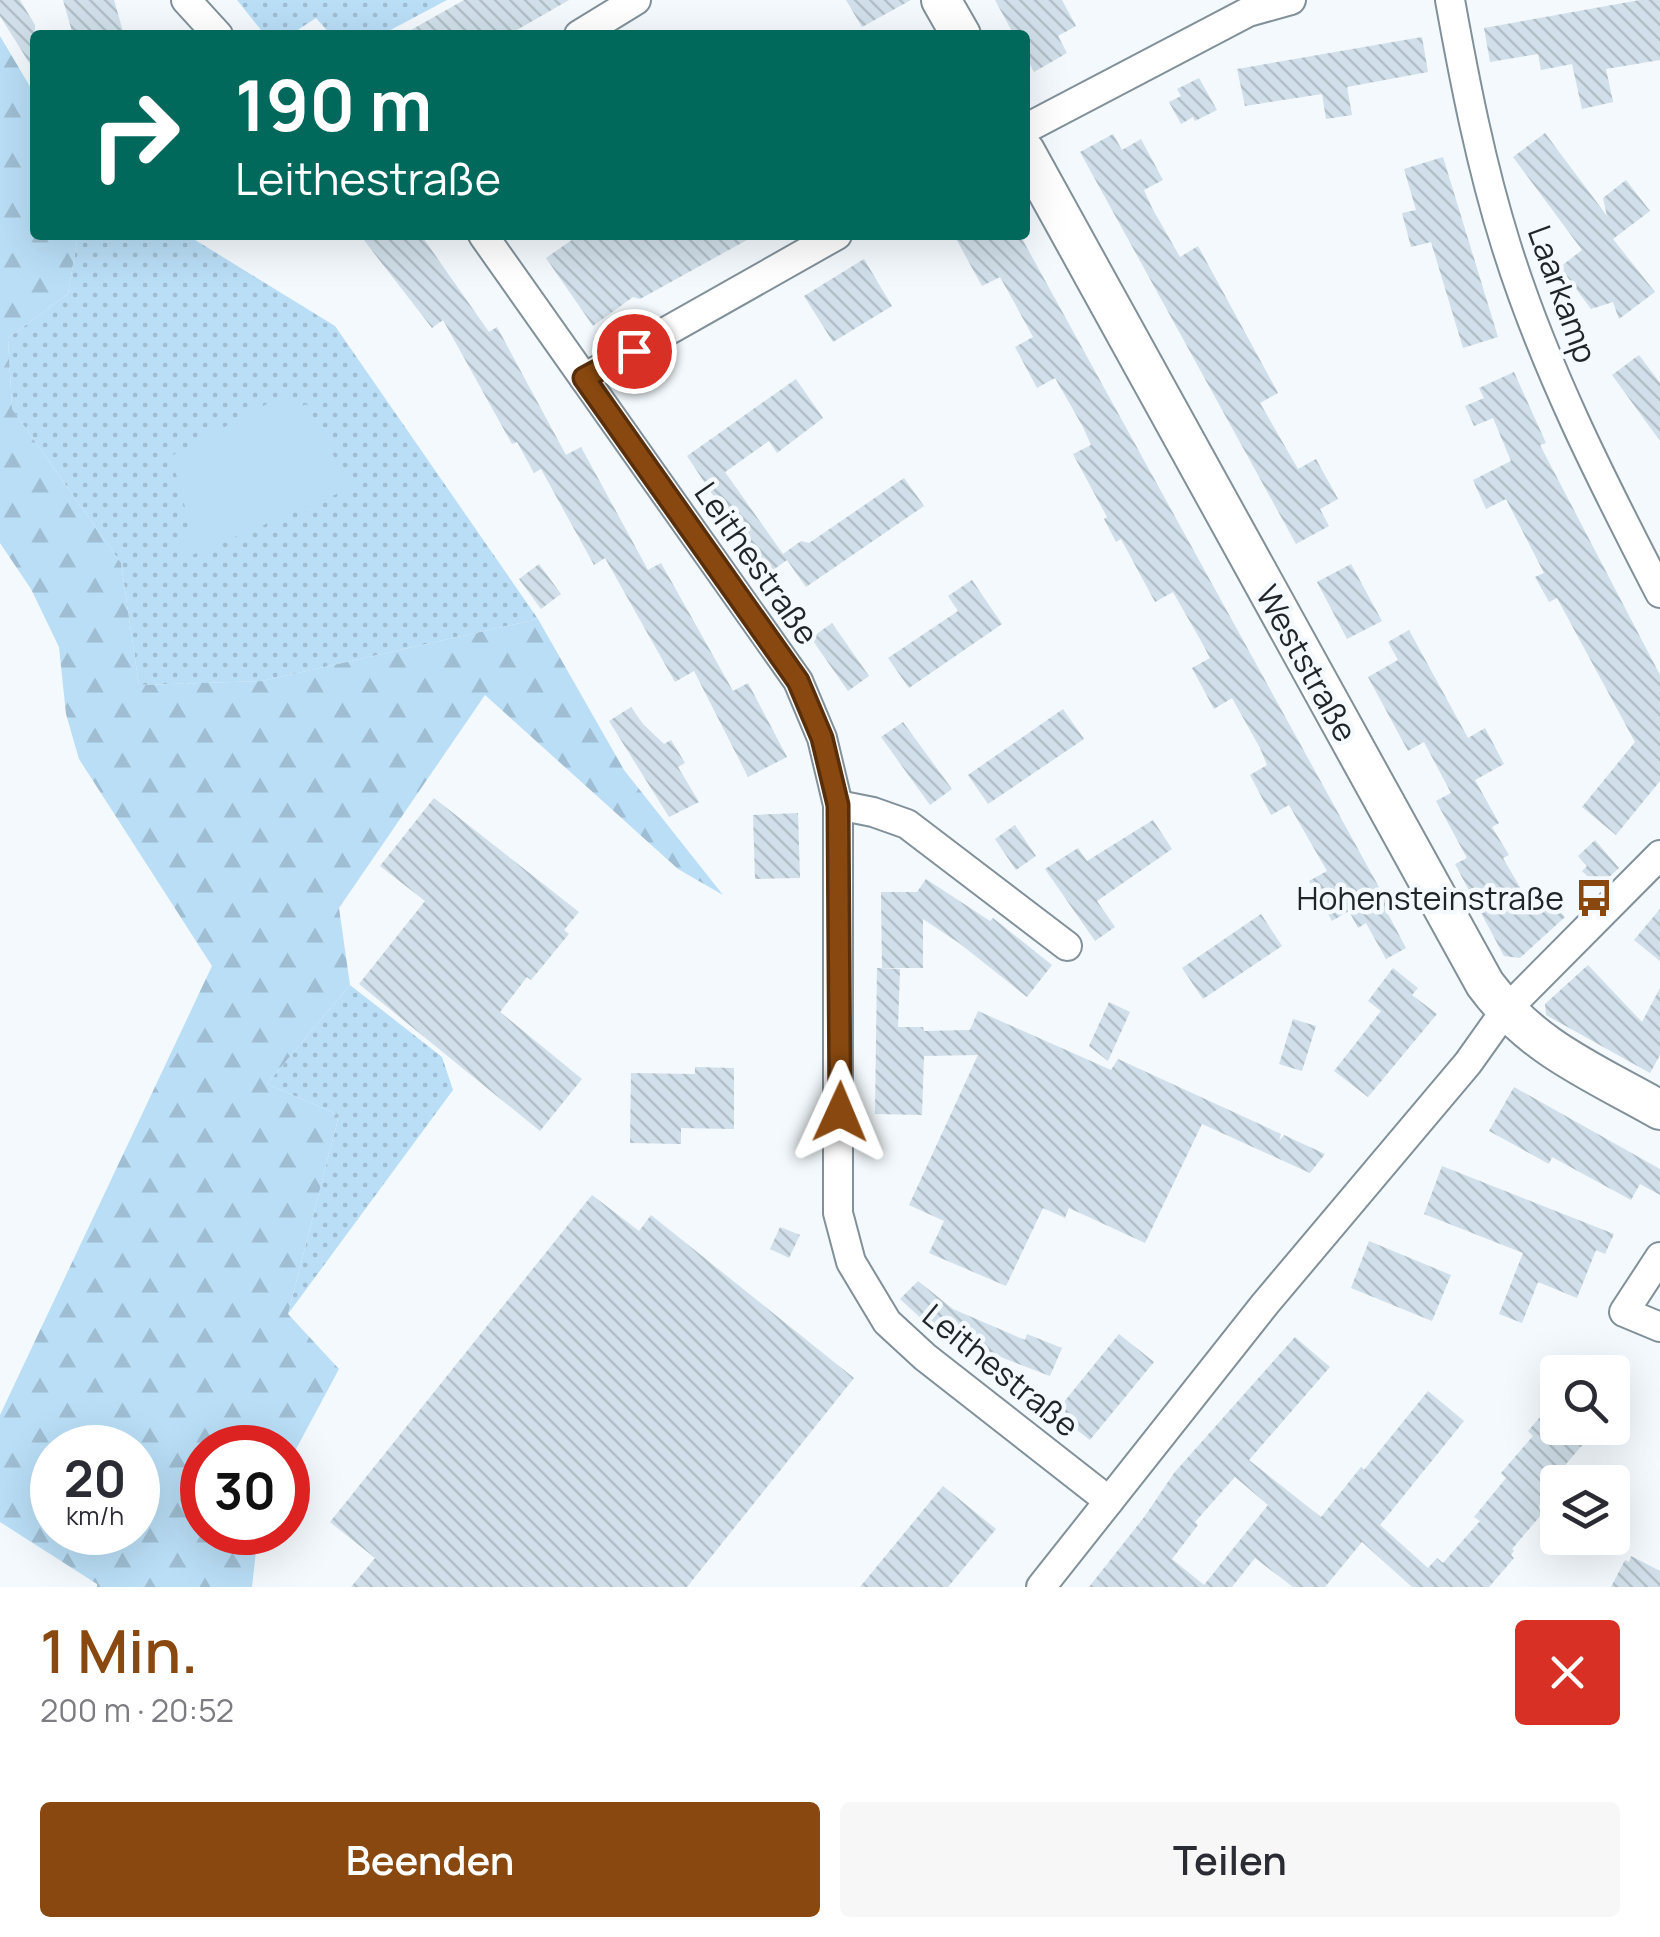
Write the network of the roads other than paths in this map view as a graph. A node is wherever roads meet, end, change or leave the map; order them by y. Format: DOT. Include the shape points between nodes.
graph roads {
  1 [pos="186,0"];
  2 [pos="636,0"];
  3 [pos="941,0"];
  4 [pos="1290,0"];
  5 [pos="1450,0"];
  6 [pos="213,30"];
  7 [pos="586,30"];
  8 [pos="957,30"];
  9 [pos="1030,127"];
  10 [pos="1030,160"];
  11 [pos="487,240"];
  12 [pos="828,240"];
  13 [pos="584,378"];
  14 [pos="1660,593"];
  15 [pos="838,805"];
  16 [pos="1660,854"];
  17 [pos="1067,946"];
  18 [pos="1505,1011"];
  19 [pos="1660,1110"];
  20 [pos="1660,1257"];
  21 [pos="1660,1327"];
  22 [pos="1109,1501"];
  23 [pos="1040,1587"];
  1 -- 6 [label="street"];
  2 -- 7 [label="street"];
  3 -- 8 [label="street"];
  4 -- 9 [label="street" via="1248,12"];
  5 -- 14 [label="street, Laarkamp" via="1470,113 1506,246 1549,364"];
  10 -- 18 [label="street, Weststraße"];
  11 -- 13 [label="street, Leithestraße"];
  12 -- 13 [label="street"];
  13 -- 15 [label="street, Leithestraße" via="798,681 822,738"];
  15 -- 17 [label="street" via="907,824"];
  15 -- 22 [label="street, Leithestraße" via="838,1213 851,1262 887,1322"];
  16 -- 18 [label="street"];
  18 -- 19 [label="street, Weststraße" via="1544,1044"];
  18 -- 22 [label="street"];
  20 -- 21 [label="street" via="1624,1312"];
  22 -- 23 [label="street"];
}
